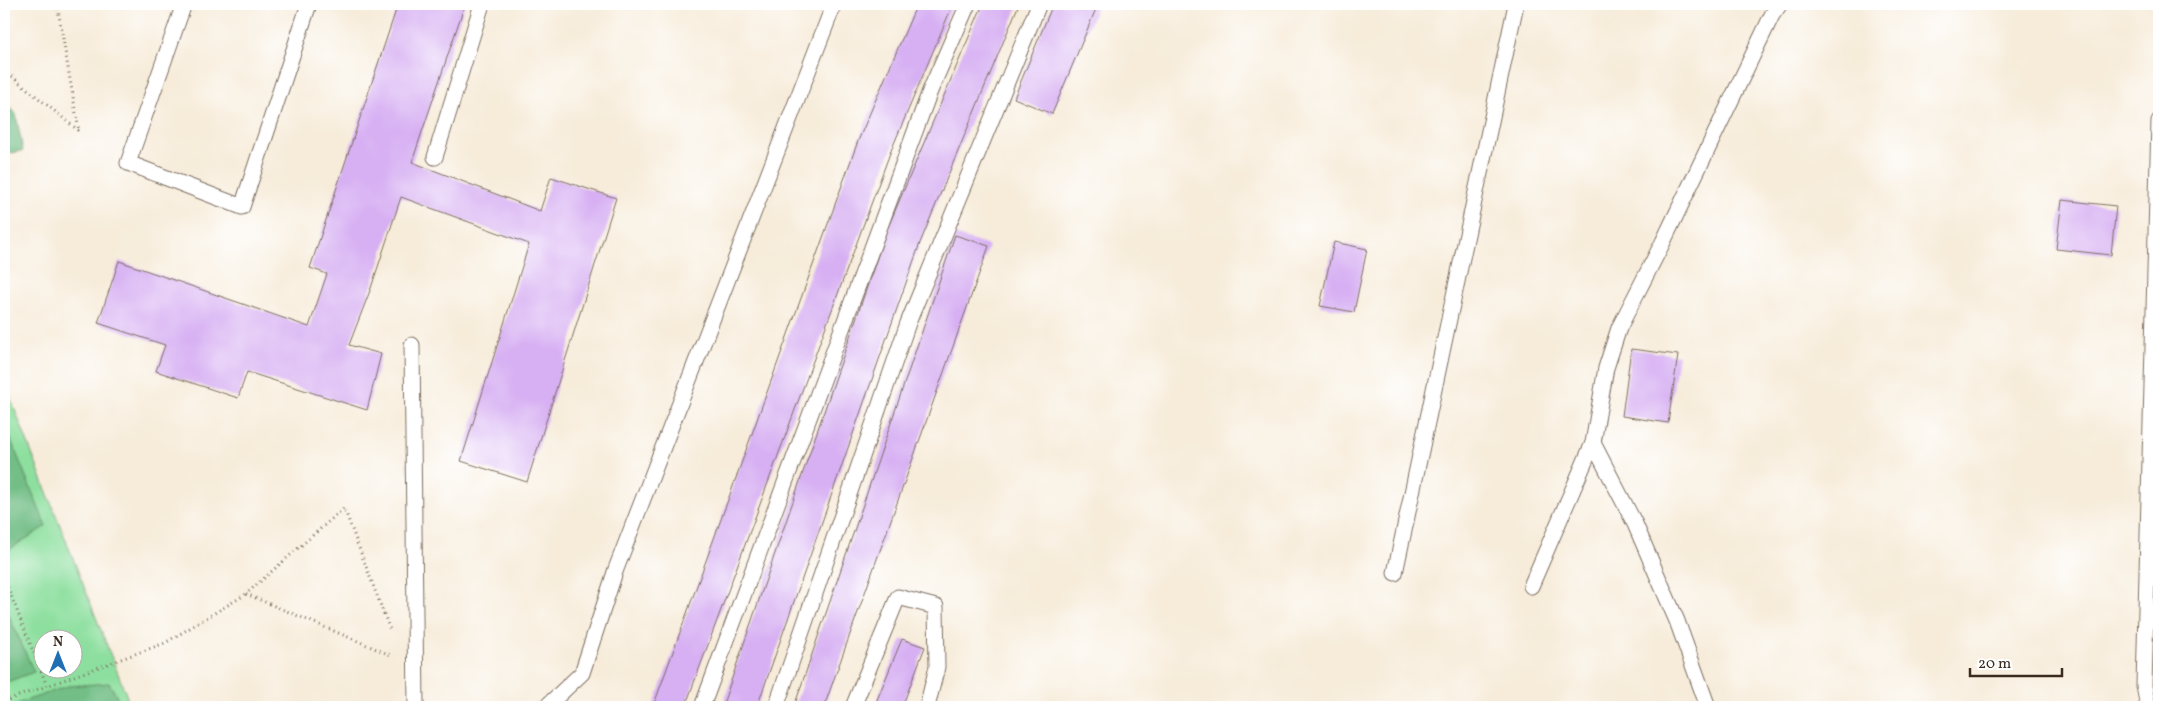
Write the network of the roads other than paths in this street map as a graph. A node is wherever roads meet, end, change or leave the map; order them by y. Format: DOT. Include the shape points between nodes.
graph roads {
  1 [pos="184,4"];
  2 [pos="309,4"];
  3 [pos="482,4"];
  4 [pos="834,4"];
  5 [pos="968,4"];
  6 [pos="1039,4"];
  7 [pos="1516,4"];
  8 [pos="1780,4"];
  9 [pos="2159,121"];
  10 [pos="435,158"];
  11 [pos="412,345"];
  12 [pos="1593,442"];
  13 [pos="1395,573"];
  14 [pos="1531,586"];
  15 [pos="416,707"];
  16 [pos="546,707"];
  17 [pos="702,707"];
  18 [pos="776,707"];
  19 [pos="854,707"];
  20 [pos="927,707"];
  21 [pos="1708,707"];
  22 [pos="2148,707"];
  1 -- 2 [label="lane" via="128,163 242,207"];
  3 -- 10 [label="lane"];
  4 -- 16 [label="lane" via="616,569 582,673"];
  5 -- 17 [label="lane" via="930,91"];
  6 -- 18 [label="lane" via="908,323"];
  7 -- 13 [label="lane"];
  8 -- 12 [label="lane" via="1619,328 1606,368"];
  9 -- 22 [label="lane" via="2144,686"];
  11 -- 15 [label="lane"];
  12 -- 14 [label="lane"];
  12 -- 21 [label="lane" via="1635,524 1677,621"];
  19 -- 20 [label="lane" via="898,597 936,607 937,667"];
}
